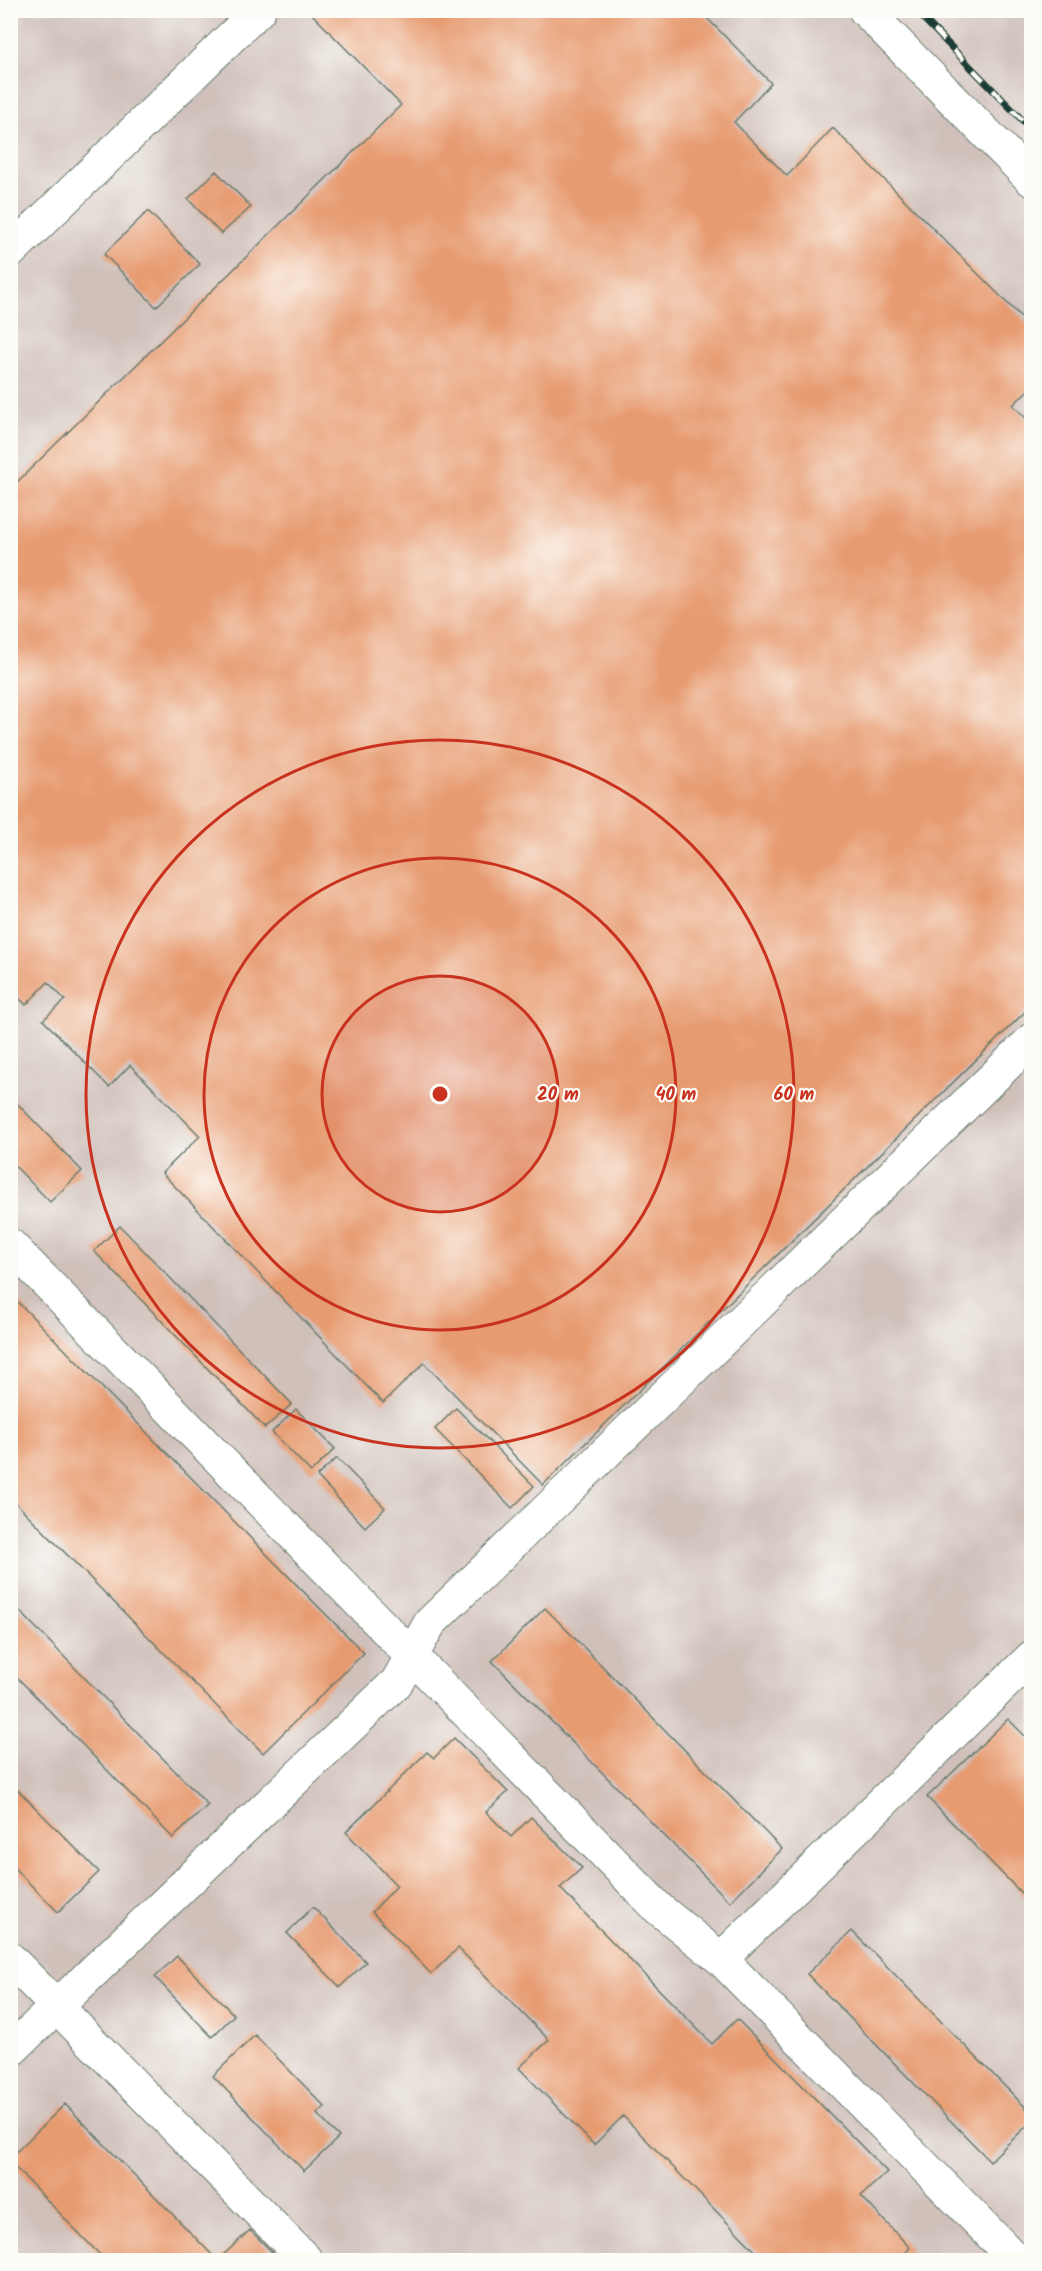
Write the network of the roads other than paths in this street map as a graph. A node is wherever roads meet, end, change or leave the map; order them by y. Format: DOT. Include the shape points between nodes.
graph roads {
  1 [pos="259,10"];
  2 [pos="865,10"];
  3 [pos="1032,180"];
  4 [pos="10,252"];
  5 [pos="1032,1040"];
  6 [pos="10,1245"];
  7 [pos="411,1656"];
  8 [pos="1032,1657"];
  9 [pos="10,1959"];
  10 [pos="721,1959"];
  11 [pos="57,2007"];
  12 [pos="10,2051"];
  13 [pos="306,2260"];
  14 [pos="1016,2260"];
  1 -- 4 [label="street"];
  2 -- 3 [label="street"];
  5 -- 7 [label="street" via="430,1623"];
  6 -- 7 [label="street"];
  7 -- 10 [label="street" via="659,1909"];
  7 -- 11 [label="street" via="397,1682"];
  8 -- 10 [label="street"];
  9 -- 11 [label="street"];
  10 -- 14 [label="street"];
  11 -- 12 [label="street"];
  11 -- 13 [label="street"];
}
